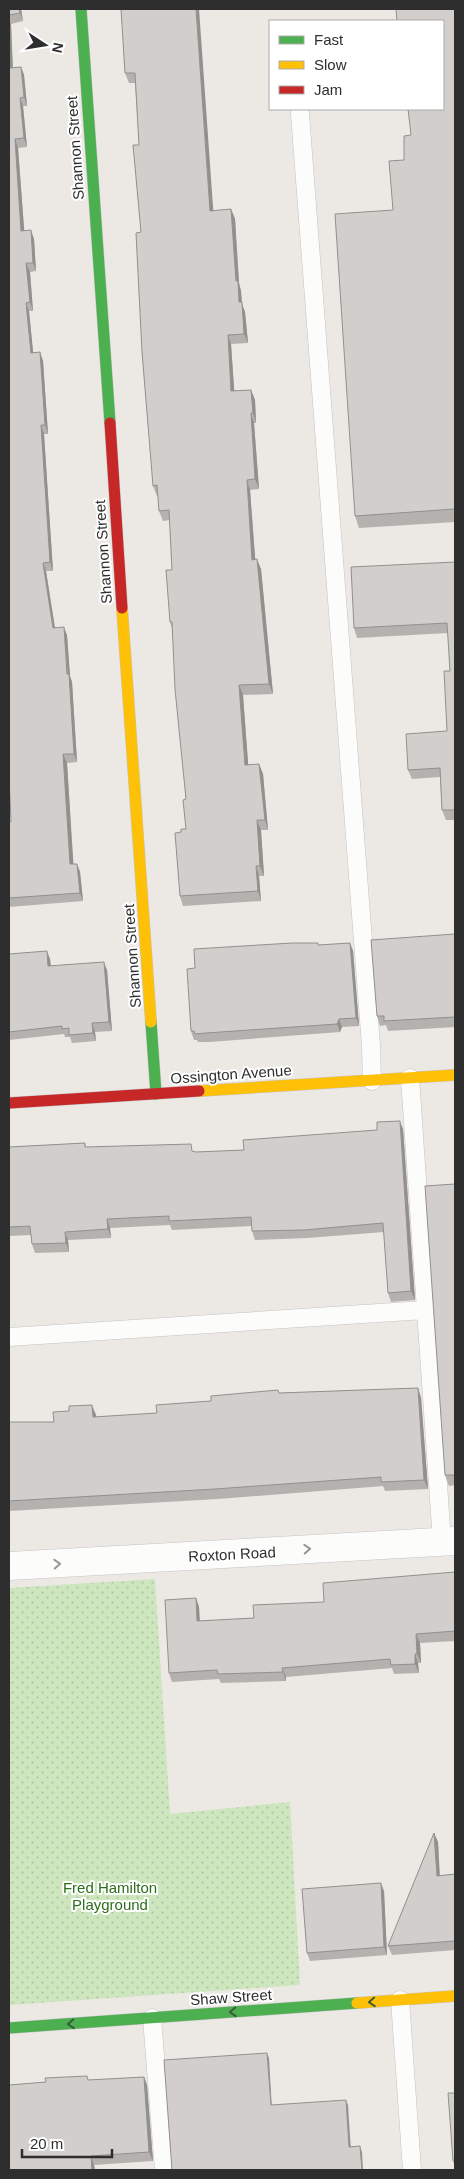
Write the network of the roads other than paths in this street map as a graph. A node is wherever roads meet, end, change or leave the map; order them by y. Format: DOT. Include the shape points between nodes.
graph roads {
  1 [pos="81,9"];
  2 [pos="300,114"];
  3 [pos="455,1075"];
  4 [pos="410,1078"];
  5 [pos="372,1081"];
  6 [pos="156,1094"];
  7 [pos="9,1103"];
  8 [pos="425,1310"];
  9 [pos="9,1337"];
  10 [pos="449,1541"];
  11 [pos="9,1566"];
  12 [pos="455,1996"];
  13 [pos="400,2000"];
  14 [pos="152,2018"];
  15 [pos="9,2028"];
  16 [pos="164,2170"];
  17 [pos="412,2170"];
  1 -- 6 [label="street, Shannon Street"];
  2 -- 5 [label="lane"];
  3 -- 4 [label="street, Ossington Avenue"];
  4 -- 5 [label="street, Ossington Avenue"];
  4 -- 8 [label="lane"];
  5 -- 6 [label="street, Ossington Avenue"];
  6 -- 7 [label="street, Ossington Avenue"];
  8 -- 9 [label="lane"];
  8 -- 10 [label="lane"];
  11 -- 10 [label="street, Roxton Road, one-way"];
  12 -- 13 [label="street, Shaw Street"];
  13 -- 14 [label="street, Shaw Street, one-way"];
  13 -- 17 [label="lane"];
  14 -- 15 [label="street, Shaw Street, one-way"];
  14 -- 16 [label="lane"];
}
